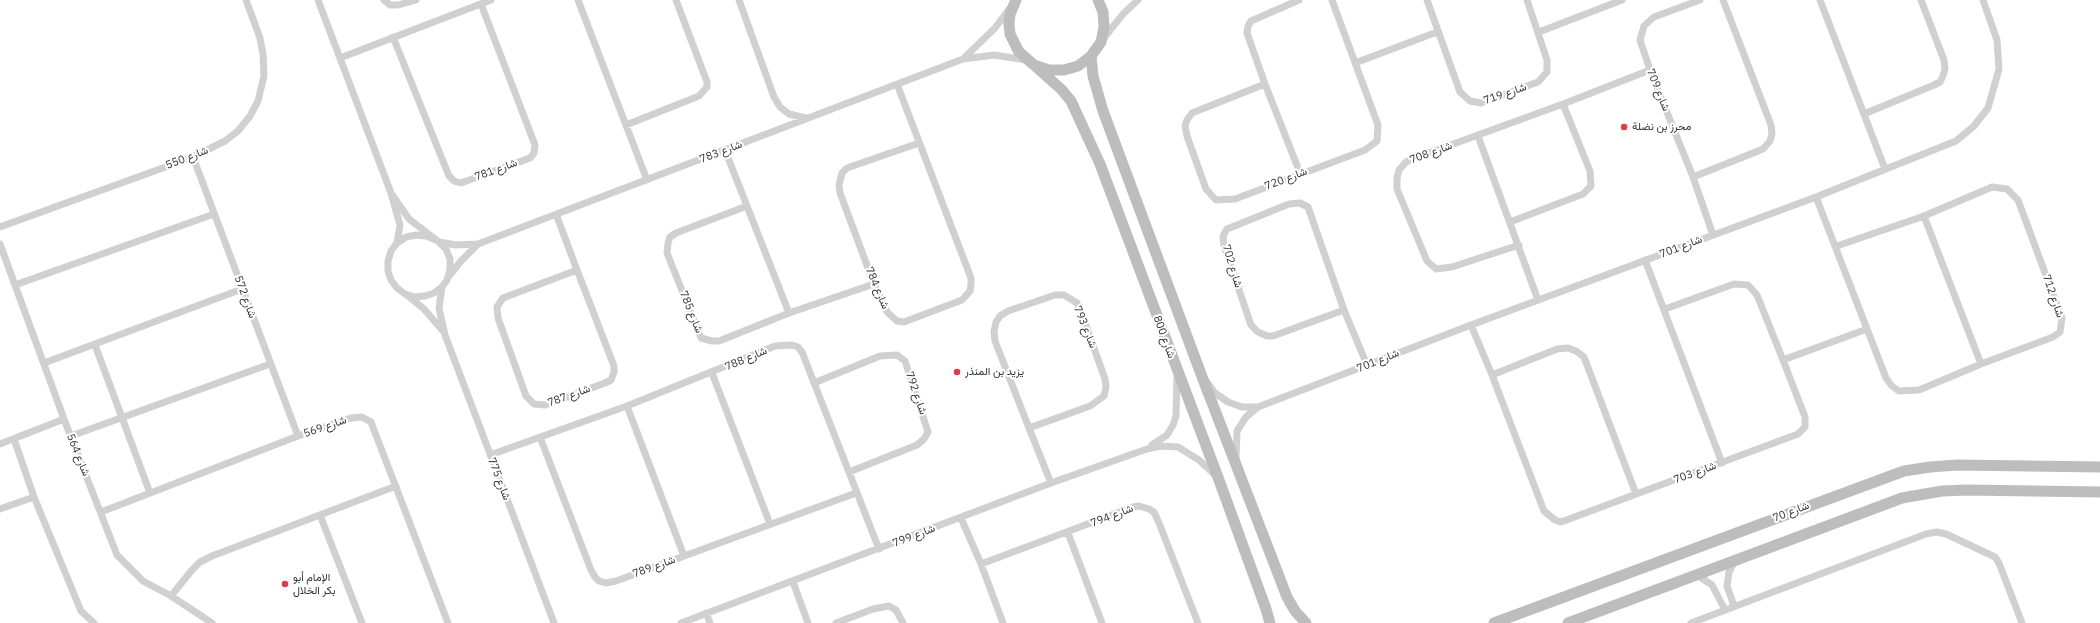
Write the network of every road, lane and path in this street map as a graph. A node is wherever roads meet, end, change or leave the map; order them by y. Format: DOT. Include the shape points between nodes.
graph roads {
  1 [pos="246,0"];
  2 [pos="318,0"];
  3 [pos="384,0"];
  4 [pos="416,0"];
  5 [pos="491,0"];
  6 [pos="578,0"];
  7 [pos="676,0"];
  8 [pos="739,0"];
  9 [pos="1098,0"];
  10 [pos="1138,0"];
  11 [pos="1299,0"];
  12 [pos="1332,0"];
  13 [pos="1426,0"];
  14 [pos="1527,0"];
  15 [pos="1622,0"];
  16 [pos="1700,0"];
  17 [pos="1723,0"];
  18 [pos="1820,0"];
  19 [pos="1921,0"];
  20 [pos="1983,0"];
  21 [pos="1014,2"];
  22 [pos="481,4"];
  23 [pos="1438,32"];
  24 [pos="1539,32"];
  25 [pos="394,37"];
  26 [pos="1101,42"];
  27 [pos="1091,56"];
  28 [pos="340,58"];
  29 [pos="963,59"];
  30 [pos="1030,62"];
  31 [pos="1355,63"];
  32 [pos="1650,70"];
  33 [pos="898,84"];
  34 [pos="1265,84"];
  35 [pos="1563,104"];
  36 [pos="1864,114"];
  37 [pos="808,118"];
  38 [pos="626,125"];
  39 [pos="1478,136"];
  40 [pos="919,144"];
  41 [pos="725,150"];
  42 [pos="193,157"];
  43 [pos="1885,169"];
  44 [pos="1300,173"];
  45 [pos="1693,177"];
  46 [pos="647,180"];
  47 [pos="392,193"];
  48 [pos="1816,197"];
  49 [pos="747,206"];
  50 [pos="214,214"];
  51 [pos="556,214"];
  52 [pos="1924,216"];
  53 [pos="1510,222"];
  54 [pos="0,227"];
  55 [pos="1713,235"];
  56 [pos="437,241"];
  57 [pos="397,243"];
  58 [pos="0,244"];
  59 [pos="478,244"];
  60 [pos="1518,244"];
  61 [pos="1837,246"];
  62 [pos="1645,260"];
  63 [pos="577,270"];
  64 [pos="447,280"];
  65 [pos="874,284"];
  66 [pos="15,285"];
  67 [pos="442,287"];
  68 [pos="242,289"];
  69 [pos="405,294"];
  70 [pos="1538,300"];
  71 [pos="1665,309"];
  72 [pos="1344,310"];
  73 [pos="789,313"];
  74 [pos="1471,325"];
  75 [pos="1867,328"];
  76 [pos="445,334"];
  77 [pos="95,345"];
  78 [pos="1783,360"];
  79 [pos="44,363"];
  80 [pos="270,364"];
  81 [pos="1981,364"];
  82 [pos="1367,365"];
  83 [pos="1177,372"];
  84 [pos="712,373"];
  85 [pos="1201,374"];
  86 [pos="1492,375"];
  87 [pos="814,383"];
  88 [pos="627,406"];
  89 [pos="1258,407"];
  90 [pos="122,417"];
  91 [pos="64,419"];
  92 [pos="1029,428"];
  93 [pos="71,436"];
  94 [pos="298,436"];
  95 [pos="540,437"];
  96 [pos="14,439"];
  97 [pos="0,444"];
  98 [pos="1147,448"];
  99 [pos="490,455"];
  100 [pos="1722,463"];
  101 [pos="2100,467"];
  102 [pos="1237,470"];
  103 [pos="849,472"];
  104 [pos="1219,480"];
  105 [pos="1050,483"];
  106 [pos="396,486"];
  107 [pos="2100,492"];
  108 [pos="150,493"];
  109 [pos="856,494"];
  110 [pos="1636,494"];
  111 [pos="34,497"];
  112 [pos="0,509"];
  113 [pos="101,512"];
  114 [pos="320,515"];
  115 [pos="960,518"];
  116 [pos="770,524"];
  117 [pos="1068,533"];
  118 [pos="879,549"];
  119 [pos="684,556"];
  120 [pos="1735,560"];
  121 [pos="981,564"];
  122 [pos="1697,574"];
  123 [pos="793,582"];
  124 [pos="171,596"];
  125 [pos="1734,606"];
  126 [pos="1725,610"];
  127 [pos="706,613"];
  128 [pos="95,623"];
  129 [pos="212,623"];
  130 [pos="362,623"];
  131 [pos="448,623"];
  132 [pos="554,623"];
  133 [pos="681,623"];
  134 [pos="710,623"];
  135 [pos="808,623"];
  136 [pos="836,623"];
  137 [pos="902,623"];
  138 [pos="1003,623"];
  139 [pos="1102,623"];
  140 [pos="1198,623"];
  141 [pos="1270,623"];
  142 [pos="1306,623"];
  143 [pos="1494,623"];
  144 [pos="1568,623"];
  145 [pos="1690,623"];
  146 [pos="2022,623"];
  1 -- 42 [label="street, شارع 550" via="263,54 264,76 258,101 238,131 225,141"];
  2 -- 28 [label="street"];
  3 -- 4 [label="street" via="398,5"];
  5 -- 22 [label="street"];
  6 -- 38 [label="street"];
  7 -- 38 [label="street" via="707,87 699,96"];
  8 -- 37 [label="street" via="774,97 780,107 789,114"];
  9 -- 26 [label="street" via="1103,12 1104,28"];
  10 -- 26 [label="street"];
  11 -- 34 [label="street" via="1251,20 1248,26 1247,33"];
  12 -- 31 [label="street, شارع 720"];
  13 -- 23 [label="street, شارع 719"];
  14 -- 24 [label="street, شارع 719"];
  15 -- 24 [label="street"];
  16 -- 32 [label="street, شارع 709" via="1661,13 1644,26 1640,40"];
  17 -- 45 [label="street" via="1771,125 1772,134 1763,149"];
  18 -- 36 [label="street"];
  19 -- 36 [label="street" via="1944,60 1943,76 1940,82 1934,85"];
  20 -- 43 [label="street, شارع 701" via="2000,55 1999,69 1988,108 1974,126 1956,141"];
  21 -- 29 [label="street, شارع 783" via="994,28"];
  21 -- 30 [label="street, شارع 800" via="1010,34 1019,52"];
  22 -- 25 [label="street"];
  22 -- 25 [label="street, شارع 781" via="535,145 530,158 461,183 454,181 449,176"];
  23 -- 24 [label="street, شارع 719" via="1460,92 1470,101 1481,103 1538,82 1543,77 1548,65"];
  23 -- 31 [label="street"];
  25 -- 28 [label="street"];
  26 -- 27 [label="street"];
  27 -- 30 [label="street" via="1078,66 1064,70 1049,70"];
  27 -- 85 [label="street, شارع 800" via="1092,76 1103,111"];
  28 -- 47 [label="street"];
  29 -- 30 [label="street, شارع 783" via="994,54"];
  29 -- 33 [label="street, شارع 783"];
  30 -- 83 [label="street, شارع 800" via="1062,90 1082,122"];
  31 -- 44 [label="street, شارع 720" via="1378,125 1377,141 1365,150"];
  32 -- 35 [label="street, شارع 708"];
  32 -- 45 [label="street, شارع 709"];
  33 -- 37 [label="street, شارع 783"];
  33 -- 40 [label="street, شارع 784"];
  34 -- 44 [label="street"];
  34 -- 44 [label="street, شارع 720" via="1192,113 1187,120 1187,136 1206,188 1216,200 1224,201"];
  35 -- 39 [label="street, شارع 708"];
  35 -- 53 [label="street" via="1590,171 1591,186 1583,194"];
  36 -- 43 [label="street"];
  37 -- 41 [label="street, شارع 783"];
  38 -- 46 [label="street"];
  39 -- 53 [label="street"];
  39 -- 60 [label="street, شارع 708" via="1406,162 1399,170 1398,188 1427,261 1436,269 1452,267"];
  40 -- 65 [label="street, شارع 784" via="847,168 840,178 840,193"];
  40 -- 65 [label="street, شارع 784" via="971,278 970,291 962,300 904,322 897,321 889,315"];
  41 -- 46 [label="street, شارع 783"];
  41 -- 49 [label="street"];
  42 -- 50 [label="street, شارع 572"];
  42 -- 54 [label="street, شارع 550"];
  43 -- 48 [label="street, شارع 701"];
  45 -- 55 [label="street, شارع 709"];
  46 -- 51 [label="street, شارع 783"];
  47 -- 56 [label="street" via="408,219"];
  47 -- 57 [label="street" via="400,224"];
  48 -- 55 [label="street, شارع 701"];
  48 -- 61 [label="street, شارع 712"];
  49 -- 73 [label="street"];
  49 -- 73 [label="street, شارع 785" via="676,233 668,242 667,254 698,333 706,340 719,341"];
  50 -- 66 [label="street"];
  50 -- 68 [label="street, شارع 572"];
  51 -- 59 [label="street, شارع 783"];
  51 -- 63 [label="street, شارع 787"];
  52 -- 61 [label="street, شارع 712"];
  52 -- 81 [label="street"];
  52 -- 81 [label="street, شارع 712" via="1992,187 2008,189 2018,200 2062,318 2062,326 2060,332 2053,337"];
  53 -- 60 [label="street"];
  55 -- 62 [label="street, شارع 701"];
  56 -- 57 [label="street" via="416,235"];
  56 -- 59 [label="street, شارع 783" via="456,245"];
  56 -- 64 [label="street" via="446,250 450,259"];
  57 -- 69 [label="street" via="390,256 388,271 391,280"];
  58 -- 66 [label="street, شارع 564"];
  59 -- 64 [label="street, شارع 783"];
  60 -- 70 [label="street"];
  61 -- 75 [label="street, شارع 712"];
  62 -- 70 [label="street, شارع 701"];
  62 -- 71 [label="street"];
  63 -- 63 [label="street, شارع 787" via="503,298 497,307 498,318 526,396 534,404 545,405 605,383 614,372 614,366"];
  64 -- 67 [label="street"];
  65 -- 73 [label="street, شارع 785"];
  66 -- 79 [label="street, شارع 564"];
  67 -- 69 [label="street" via="425,296"];
  67 -- 76 [label="street, شارع 775" via="439,308"];
  68 -- 77 [label="street"];
  68 -- 80 [label="street, شارع 572"];
  69 -- 76 [label="street, شارع 775" via="424,309"];
  70 -- 74 [label="street, شارع 701"];
  71 -- 78 [label="street, شارع 703" via="1734,284 1748,285 1757,295"];
  71 -- 100 [label="street"];
  72 -- 72 [label="street, شارع 702" via="1308,207 1300,203 1289,204 1227,230 1223,236 1224,246 1251,325 1258,332 1274,336"];
  72 -- 82 [label="street, شارع 702"];
  74 -- 82 [label="street, شارع 701"];
  74 -- 86 [label="street, شارع 703"];
  75 -- 78 [label="street"];
  75 -- 81 [label="street, شارع 712" via="1886,378 1899,391 1919,390"];
  76 -- 99 [label="street, شارع 775"];
  77 -- 79 [label="street"];
  77 -- 90 [label="street"];
  78 -- 100 [label="street, شارع 703" via="1805,417 1805,427 1798,434"];
  79 -- 91 [label="street, شارع 564"];
  80 -- 90 [label="street"];
  80 -- 94 [label="street, شارع 572"];
  82 -- 89 [label="street, شارع 701"];
  83 -- 98 [label="street, شارع 799" via="1176,416 1172,430"];
  83 -- 104 [label="street, شارع 800"];
  84 -- 87 [label="street, شارع 788" via="775,346 792,345 802,352"];
  84 -- 88 [label="street, شارع 788"];
  84 -- 116 [label="street"];
  85 -- 89 [label="street, شارع 701" via="1215,393 1228,402 1242,407"];
  85 -- 102 [label="street, شارع 800"];
  86 -- 110 [label="street" via="1557,349 1568,348 1584,357"];
  86 -- 110 [label="street, شارع 703" via="1548,516 1562,522 1568,521"];
  87 -- 103 [label="street, شارع 788"];
  87 -- 103 [label="street, شارع 792" via="880,356 897,355 905,361 928,432 917,445"];
  88 -- 95 [label="street, شارع 788"];
  88 -- 119 [label="street"];
  89 -- 102 [label="street, شارع 701" via="1246,417 1236,431"];
  90 -- 93 [label="street"];
  90 -- 108 [label="street"];
  91 -- 93 [label="street, شارع 564"];
  91 -- 96 [label="street"];
  92 -- 92 [label="street, شارع 793" via="995,341 996,322 1008,311 1064,294 1077,303 1080,309 1105,379 1104,396 1090,406"];
  92 -- 105 [label="street, شارع 793"];
  93 -- 113 [label="street, شارع 564"];
  94 -- 106 [label="street, شارع 569" via="357,416 367,418 371,422"];
  94 -- 108 [label="street, شارع 569"];
  95 -- 99 [label="street, شارع 788"];
  95 -- 119 [label="street, شارع 789" via="595,578 599,581 616,581"];
  96 -- 97 [label="street"];
  96 -- 111 [label="street"];
  98 -- 104 [label="street, شارع 799" via="1178,447 1199,460"];
  98 -- 105 [label="street, شارع 799"];
  99 -- 132 [label="street, شارع 775"];
  100 -- 110 [label="street, شارع 703"];
  101 -- 143 [label="street, شارع 70" via="1958,465 1904,471"];
  102 -- 142 [label="street, شارع 800" via="1286,597"];
  103 -- 109 [label="street, شارع 788"];
  104 -- 141 [label="street, شارع 800"];
  105 -- 115 [label="street, شارع 799"];
  106 -- 114 [label="street"];
  106 -- 131 [label="street, شارع 569"];
  107 -- 120 [label="street" via="1966,490 1923,494 1882,504"];
  108 -- 113 [label="street, شارع 569"];
  109 -- 116 [label="street, شارع 789"];
  109 -- 118 [label="street, شارع 788"];
  111 -- 112 [label="street"];
  111 -- 128 [label="street" via="81,611"];
  113 -- 124 [label="street, شارع 564" via="117,555 143,581"];
  114 -- 124 [label="street" via="200,562"];
  114 -- 130 [label="street"];
  115 -- 118 [label="street, شارع 799"];
  115 -- 121 [label="street"];
  116 -- 119 [label="street, شارع 789"];
  117 -- 121 [label="street, شارع 794"];
  117 -- 139 [label="street"];
  117 -- 140 [label="street, شارع 794" via="1133,507 1140,506 1154,512"];
  118 -- 123 [label="street, شارع 799"];
  120 -- 122 [label="street"];
  120 -- 125 [label="street" via="1729,572 1727,586"];
  121 -- 138 [label="street"];
  122 -- 126 [label="street" via="1716,589"];
  122 -- 144 [label="street"];
  123 -- 127 [label="street, شارع 799"];
  123 -- 135 [label="street"];
  124 -- 129 [label="street, شارع 564"];
  125 -- 126 [label="street"];
  125 -- 146 [label="street" via="1937,532 1995,557"];
  126 -- 145 [label="street"];
  127 -- 133 [label="street, شارع 799"];
  127 -- 134 [label="street"];
  136 -- 137 [label="street" via="873,609 889,606 896,610"];
}
